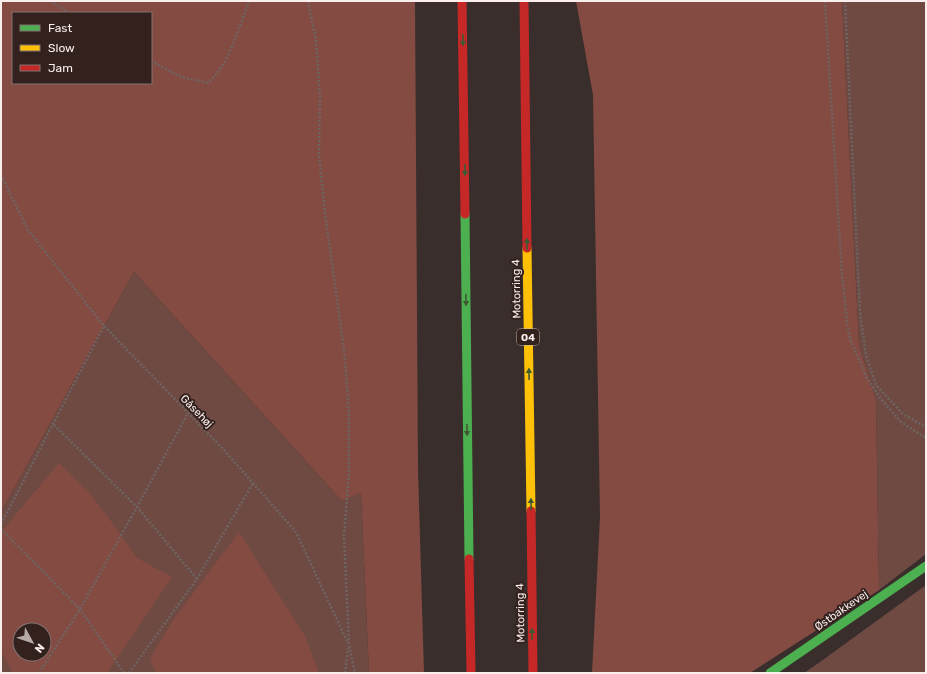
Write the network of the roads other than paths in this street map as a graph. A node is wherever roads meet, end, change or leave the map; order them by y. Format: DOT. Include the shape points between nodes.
graph roads {
  1 [pos="462,1"];
  2 [pos="524,1"];
  3 [pos="926,566"];
  4 [pos="471,673"];
  5 [pos="533,673"];
  6 [pos="770,673"];
  1 -- 4 [label="main road, one-way"];
  5 -- 2 [label="main road, Motorring 4 / O4, one-way"];
  3 -- 6 [label="main road, Østbakkevej"];
}
